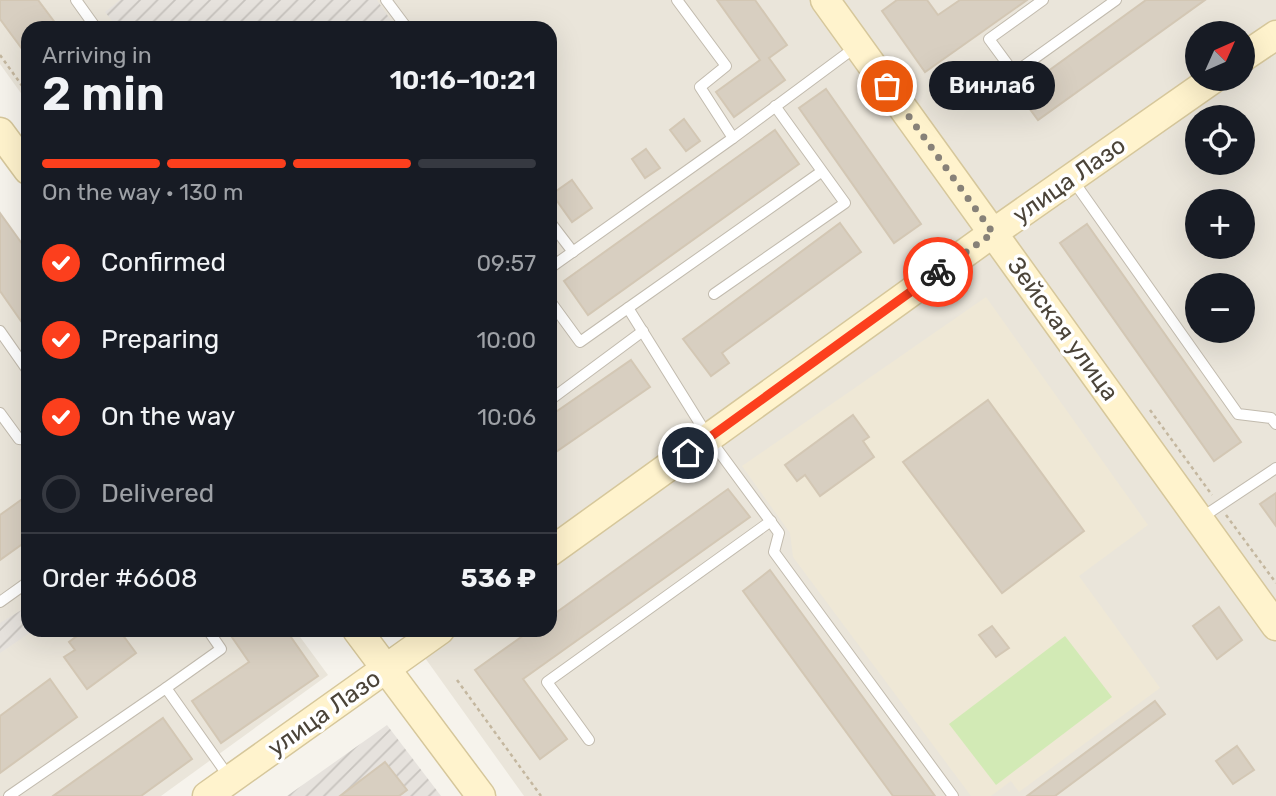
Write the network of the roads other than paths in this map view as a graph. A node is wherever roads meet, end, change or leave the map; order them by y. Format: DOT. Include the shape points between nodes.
graph roads {
  1 [pos="76,0"];
  2 [pos="386,0"];
  3 [pos="677,0"];
  4 [pos="825,0"];
  5 [pos="1043,0"];
  6 [pos="1116,0"];
  7 [pos="91,21"];
  8 [pos="402,21"];
  9 [pos="1276,35"];
  10 [pos="858,46"];
  11 [pos="1255,49"];
  12 [pos="1196,91"];
  13 [pos="775,106"];
  14 [pos="0,132"];
  15 [pos="733,138"];
  16 [pos="21,160"];
  17 [pos="821,172"];
  18 [pos="1071,179"];
  19 [pos="557,231"];
  20 [pos="993,233"];
  21 [pos="573,252"];
  22 [pos="557,263"];
  23 [pos="714,294"];
  24 [pos="628,308"];
  25 [pos="557,311"];
  26 [pos="0,331"];
  27 [pos="643,331"];
  28 [pos="21,361"];
  29 [pos="557,395"];
  30 [pos="0,413"];
  31 [pos="1276,424"];
  32 [pos="709,438"];
  33 [pos="21,439"];
  34 [pos="1276,468"];
  35 [pos="1210,512"];
  36 [pos="771,521"];
  37 [pos="557,547"];
  38 [pos="21,587"];
  39 [pos="0,602"];
  40 [pos="1276,626"];
  41 [pos="213,637"];
  42 [pos="362,637"];
  43 [pos="430,637"];
  44 [pos="385,670"];
  45 [pos="166,688"];
  46 [pos="589,740"];
  47 [pos="230,779"];
  48 [pos="9,796"];
  49 [pos="207,796"];
  50 [pos="481,796"];
  51 [pos="953,796"];
  1 -- 7 [label="lane"];
  2 -- 8 [label="lane"];
  3 -- 15 [label="lane" via="726,66 699,87"];
  4 -- 10 [label="street, Зейская улица"];
  5 -- 6 [label="lane" via="989,39 1014,73"];
  9 -- 11 [label="street"];
  10 -- 13 [label="lane"];
  10 -- 20 [label="street, Зейская улица"];
  12 -- 18 [label="street, улица Лазо"];
  13 -- 15 [label="lane"];
  13 -- 17 [label="lane"];
  14 -- 16 [label="street"];
  15 -- 21 [label="lane"];
  17 -- 23 [label="lane" via="845,203"];
  17 -- 24 [label="lane"];
  18 -- 20 [label="street, улица Лазо"];
  18 -- 31 [label="lane" via="1238,414 1271,418"];
  19 -- 21 [label="lane"];
  20 -- 32 [label="street, улица Лазо"];
  20 -- 35 [label="street, Зейская улица"];
  21 -- 22 [label="lane"];
  24 -- 25 [label="lane" via="580,342"];
  24 -- 27 [label="lane"];
  26 -- 28 [label="lane"];
  27 -- 29 [label="lane"];
  27 -- 32 [label="lane"];
  30 -- 33 [label="lane"];
  32 -- 36 [label="lane"];
  32 -- 37 [label="street, улица Лазо"];
  34 -- 35 [label="lane"];
  35 -- 40 [label="street, Зейская улица"];
  36 -- 46 [label="lane" via="547,682"];
  36 -- 51 [label="lane" via="779,533 775,552"];
  38 -- 39 [label="lane"];
  41 -- 45 [label="lane" via="221,649"];
  42 -- 44 [label="street"];
  43 -- 44 [label="street, улица Лазо"];
  44 -- 47 [label="street, улица Лазо"];
  44 -- 50 [label="street"];
  45 -- 47 [label="lane"];
  45 -- 48 [label="lane"];
  47 -- 49 [label="street, улица Лазо"];
}
